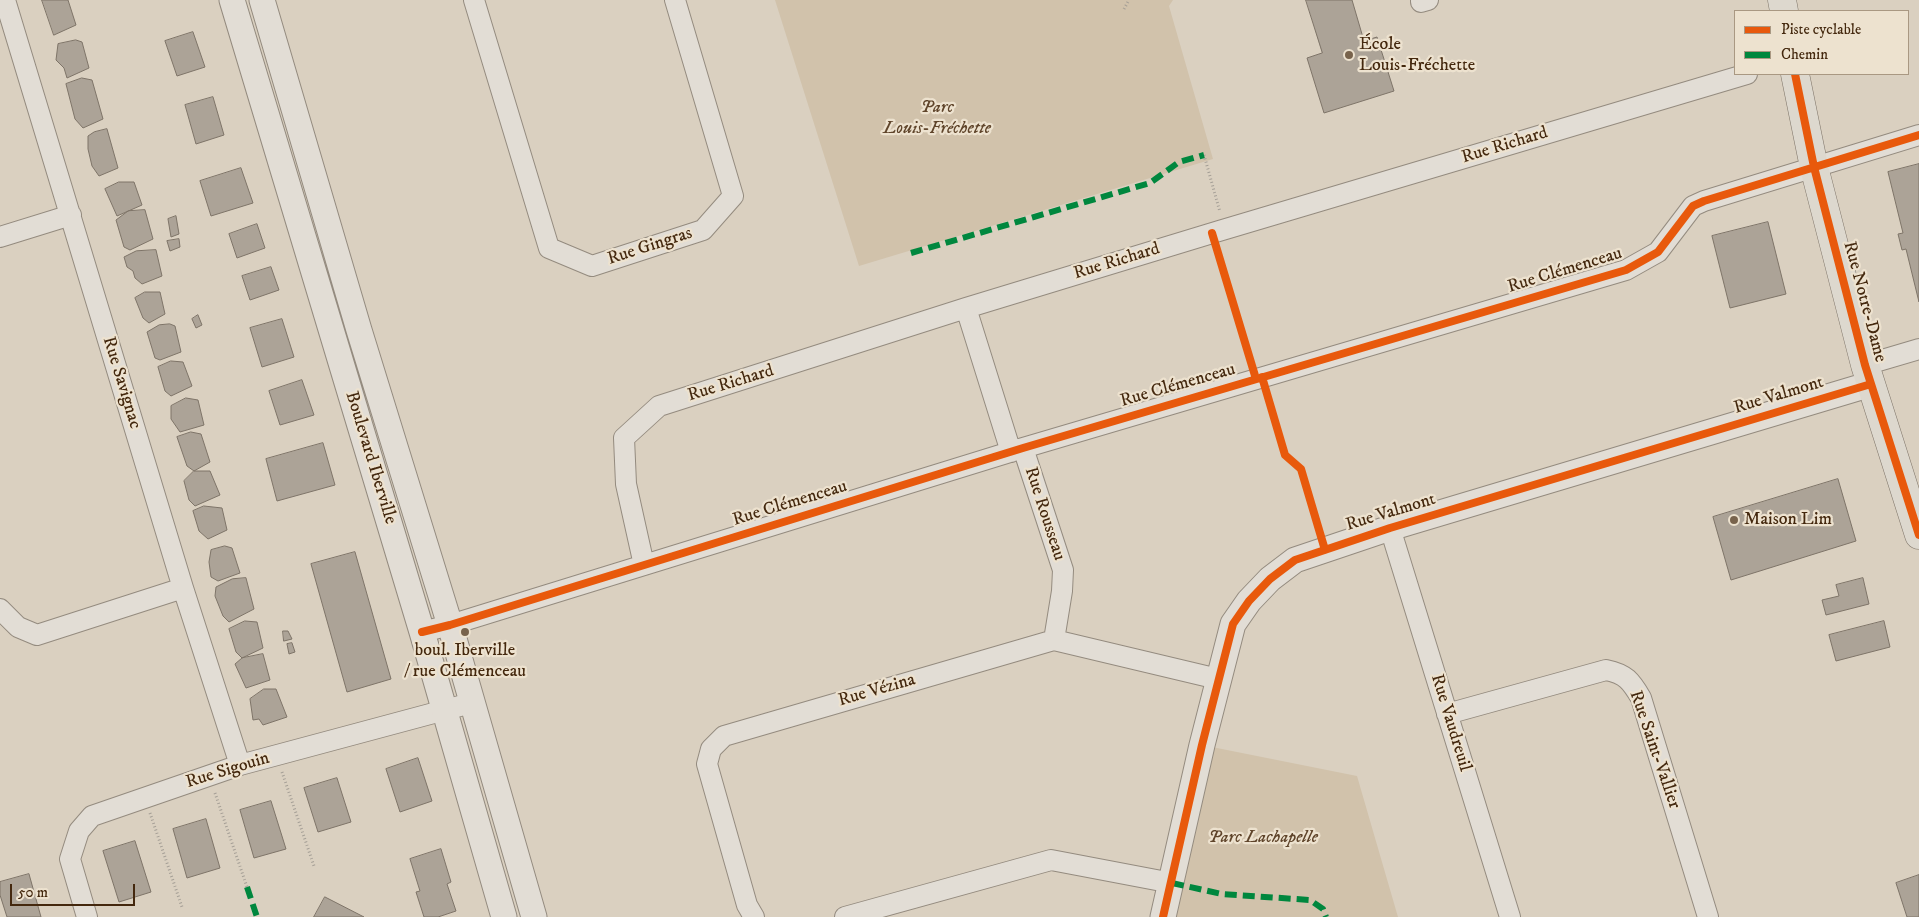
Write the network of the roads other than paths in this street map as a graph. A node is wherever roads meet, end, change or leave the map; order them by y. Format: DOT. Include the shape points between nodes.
graph roads {
  1 [pos="5,0"];
  2 [pos="232,0"];
  3 [pos="262,0"];
  4 [pos="474,0"];
  5 [pos="675,0"];
  6 [pos="1421,0"];
  7 [pos="1428,0"];
  8 [pos="7,32"];
  9 [pos="1744,75"];
  10 [pos="1795,75"];
  11 [pos="1919,134"];
  12 [pos="1814,166"];
  13 [pos="71,216"];
  14 [pos="0,237"];
  15 [pos="966,308"];
  16 [pos="1919,349"];
  17 [pos="1868,375"];
  18 [pos="1017,450"];
  19 [pos="1390,528"];
  20 [pos="1919,535"];
  21 [pos="644,566"];
  22 [pos="183,588"];
  23 [pos="0,609"];
  24 [pos="450,625"];
  25 [pos="422,632"];
  26 [pos="1054,640"];
  27 [pos="1218,679"];
  28 [pos="471,702"];
  29 [pos="444,709"];
  30 [pos="1447,714"];
  31 [pos="240,765"];
  32 [pos="1172,884"];
  33 [pos="87,917"];
  34 [pos="504,917"];
  35 [pos="534,917"];
  36 [pos="754,917"];
  37 [pos="845,917"];
  38 [pos="1163,917"];
  39 [pos="1510,917"];
  40 [pos="1708,917"];
  1 -- 8 [label="street, Rue Savignac"];
  2 -- 25 [label="street, Boulevard Iberville"];
  3 -- 24 [label="street, Boulevard Iberville"];
  4 -- 5 [label="street, Rue Gingras" via="549,248 592,266 703,230 733,196"];
  6 -- 7 [label="street"];
  8 -- 13 [label="street, Rue Savignac"];
  9 -- 15 [label="street, Rue Richard"];
  10 -- 12 [label="main road, Rue Notre-Dame"];
  11 -- 12 [label="street, Rue Clémenceau"];
  12 -- 17 [label="main road, Rue Notre-Dame"];
  12 -- 18 [label="street, Rue Clémenceau" via="1694,206 1658,252 1626,270"];
  13 -- 14 [label="street"];
  13 -- 22 [label="street, Rue Savignac"];
  15 -- 18 [label="street, Rue Rousseau"];
  15 -- 21 [label="street, Rue Richard" via="660,406 624,438 626,484"];
  16 -- 17 [label="street"];
  17 -- 19 [label="street, Rue Valmont"];
  17 -- 20 [label="main road, Rue Notre-Dame"];
  18 -- 21 [label="street, Rue Clémenceau"];
  18 -- 26 [label="street, Rue Rousseau" via="1063,570"];
  19 -- 27 [label="street, Rue Valmont" via="1295,560 1270,579 1233,624"];
  19 -- 30 [label="street, Rue Vaudreuil"];
  21 -- 24 [label="street, Rue Clémenceau"];
  22 -- 23 [label="street" via="37,635 18,627"];
  22 -- 31 [label="street, Rue Savignac"];
  24 -- 25 [label="street, Rue Clémenceau"];
  24 -- 28 [label="street, Boulevard Iberville"];
  25 -- 29 [label="street, Boulevard Iberville"];
  26 -- 27 [label="street, Rue Vézina"];
  26 -- 36 [label="street, Rue Vézina" via="724,736 711,748 707,764 747,906"];
  27 -- 32 [label="street, Rue Valmont"];
  28 -- 29 [label="street, Rue Sigouin"];
  28 -- 35 [label="street, Boulevard Iberville"];
  29 -- 31 [label="street, Rue Sigouin"];
  29 -- 34 [label="street, Boulevard Iberville"];
  30 -- 39 [label="street, Rue Vaudreuil"];
  30 -- 40 [label="street, Rue Saint-Vallier" via="1606,670 1619,672 1632,683 1641,698"];
  31 -- 33 [label="street, Rue Sigouin" via="92,816 79,831 70,859"];
  32 -- 37 [label="street" via="1051,860"];
  32 -- 38 [label="street, Rue Valmont"];
}
